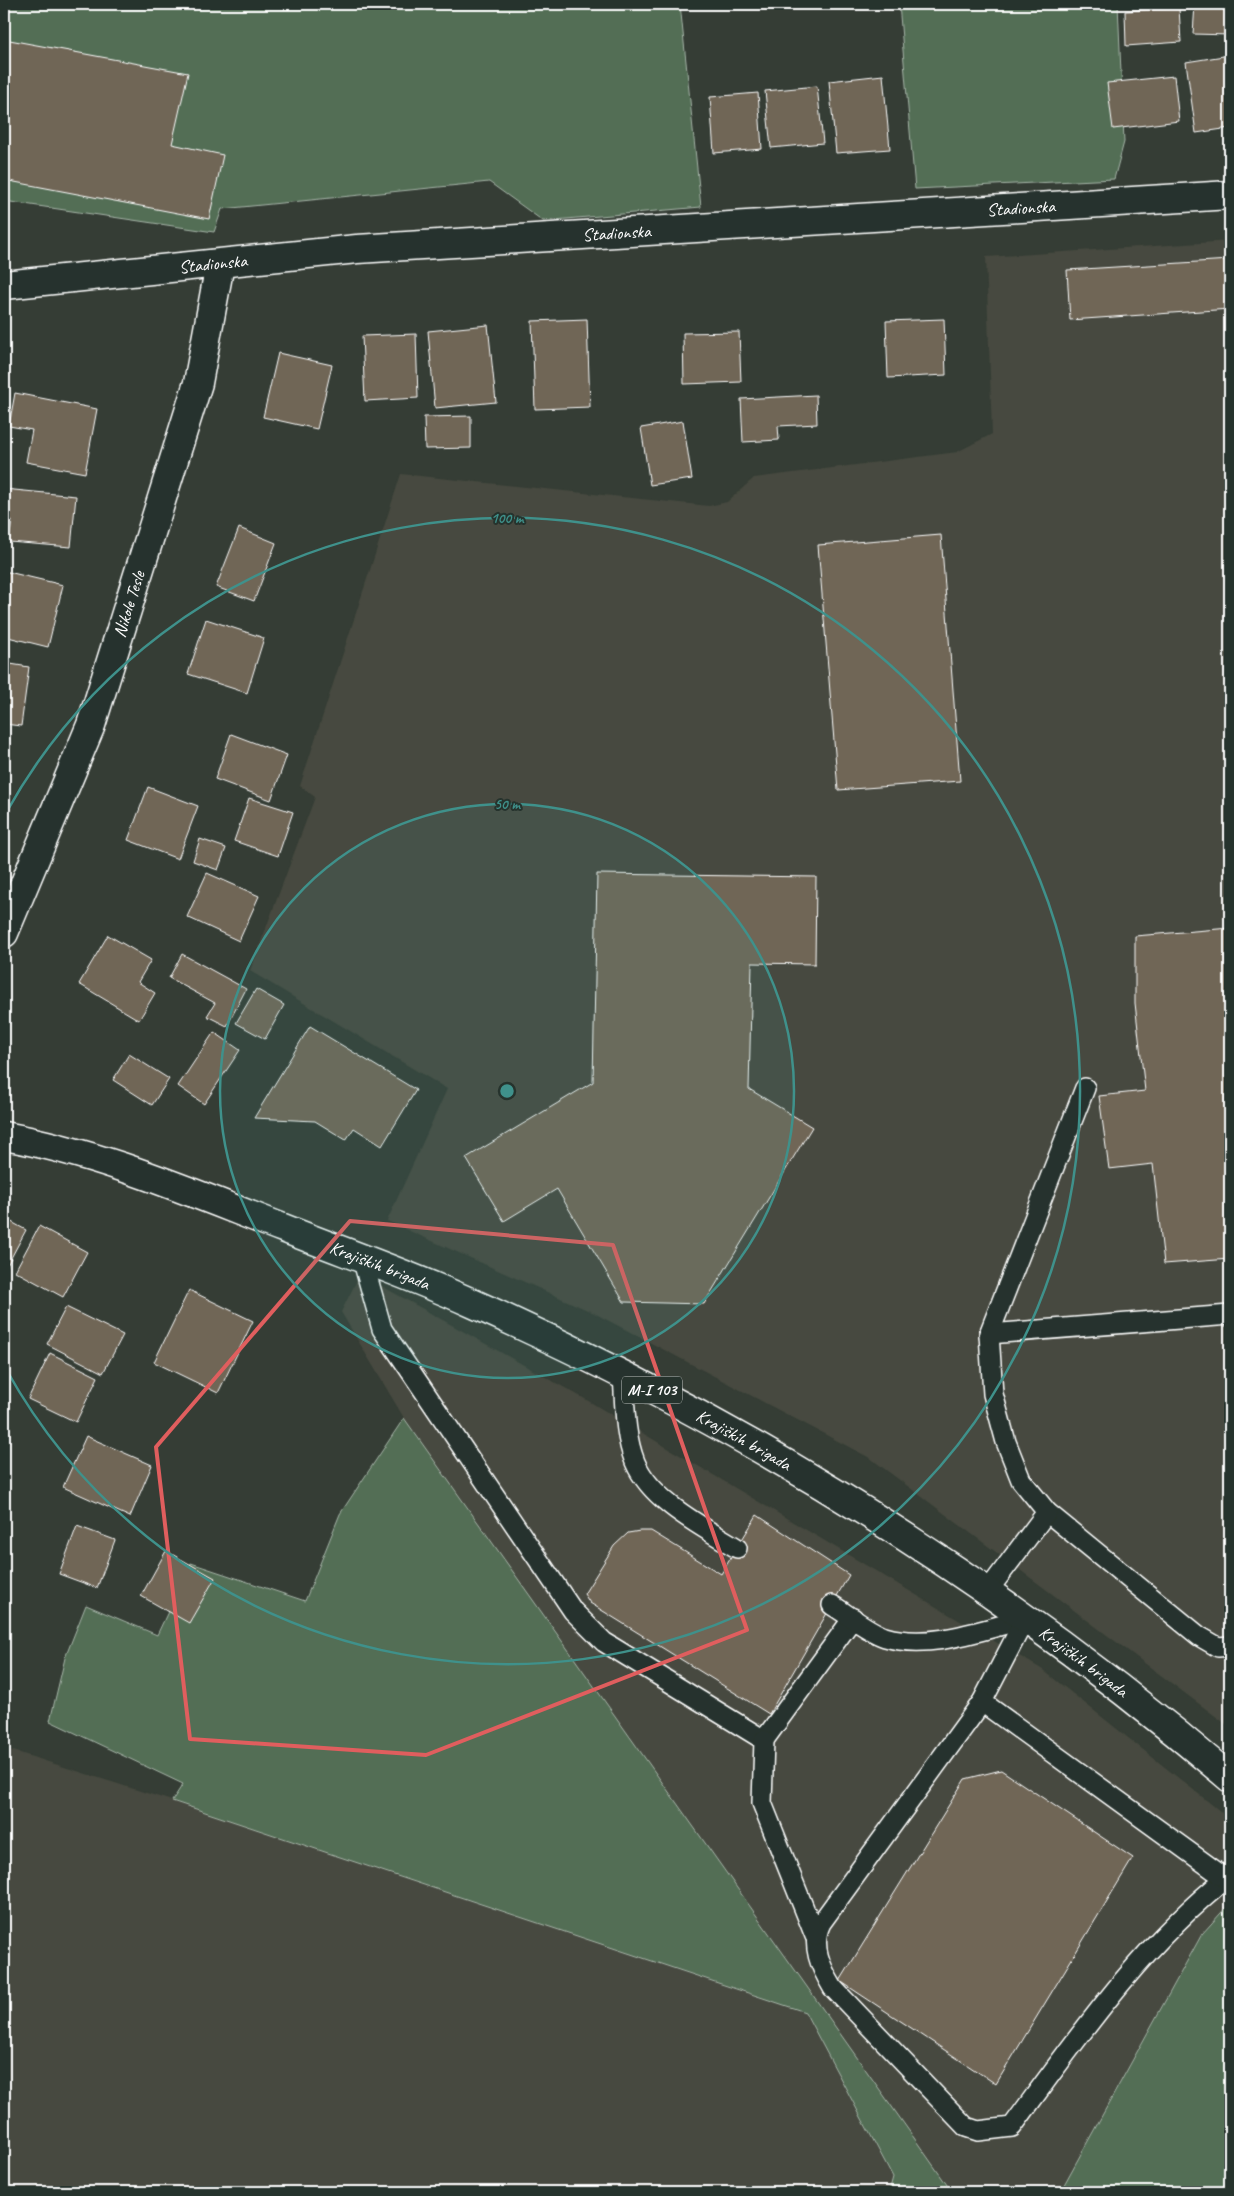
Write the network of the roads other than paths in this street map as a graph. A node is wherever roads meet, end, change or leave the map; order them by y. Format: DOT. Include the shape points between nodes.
graph roads {
  1 [pos="1230,195"];
  2 [pos="220,264"];
  3 [pos="4,284"];
  4 [pos="4,933"];
  5 [pos="1085,1088"];
  6 [pos="4,1136"];
  7 [pos="362,1258"];
  8 [pos="1230,1314"];
  9 [pos="989,1334"];
  10 [pos="622,1374"];
  11 [pos="1047,1512"];
  12 [pos="737,1548"];
  13 [pos="987,1592"];
  14 [pos="832,1605"];
  15 [pos="853,1618"];
  16 [pos="1025,1619"];
  17 [pos="1230,1646"];
  18 [pos="982,1702"];
  19 [pos="764,1740"];
  20 [pos="1230,1778"];
  21 [pos="1228,1877"];
  22 [pos="815,1936"];
  1 -- 2 [label="street, Stadionska" via="357,249"];
  2 -- 3 [label="street, Stadionska"];
  2 -- 4 [label="street, Nikole Tesle" via="198,383 91,725"];
  5 -- 9 [label="lane"];
  6 -- 7 [label="street, Krajiških brigada / M-I 103" via="113,1164"];
  7 -- 10 [label="street, Krajiških brigada / M-I 103" via="474,1304"];
  7 -- 19 [label="lane" via="382,1329 573,1611 604,1642"];
  8 -- 9 [label="lane"];
  9 -- 11 [label="lane" via="993,1394 1006,1442 1021,1480"];
  10 -- 12 [label="lane" via="627,1429 636,1462 655,1490 686,1517"];
  10 -- 13 [label="street, Krajiških brigada / M-I 103" via="824,1485"];
  11 -- 13 [label="lane"];
  11 -- 17 [label="lane" via="1200,1636 1218,1647"];
  13 -- 16 [label="street, Krajiških brigada / M-I 103"];
  14 -- 15 [label="lane"];
  15 -- 16 [label="lane" via="883,1636 912,1642"];
  15 -- 19 [label="lane"];
  16 -- 18 [label="lane"];
  16 -- 20 [label="street, Krajiških brigada / M-I 103"];
  18 -- 21 [label="lane"];
  18 -- 22 [label="lane" via="821,1923"];
  19 -- 22 [label="lane" via="762,1803"];
  21 -- 22 [label="lane" via="1176,1922 1139,1961 1012,2127 978,2132 966,2127 833,1988 821,1968"];
}
